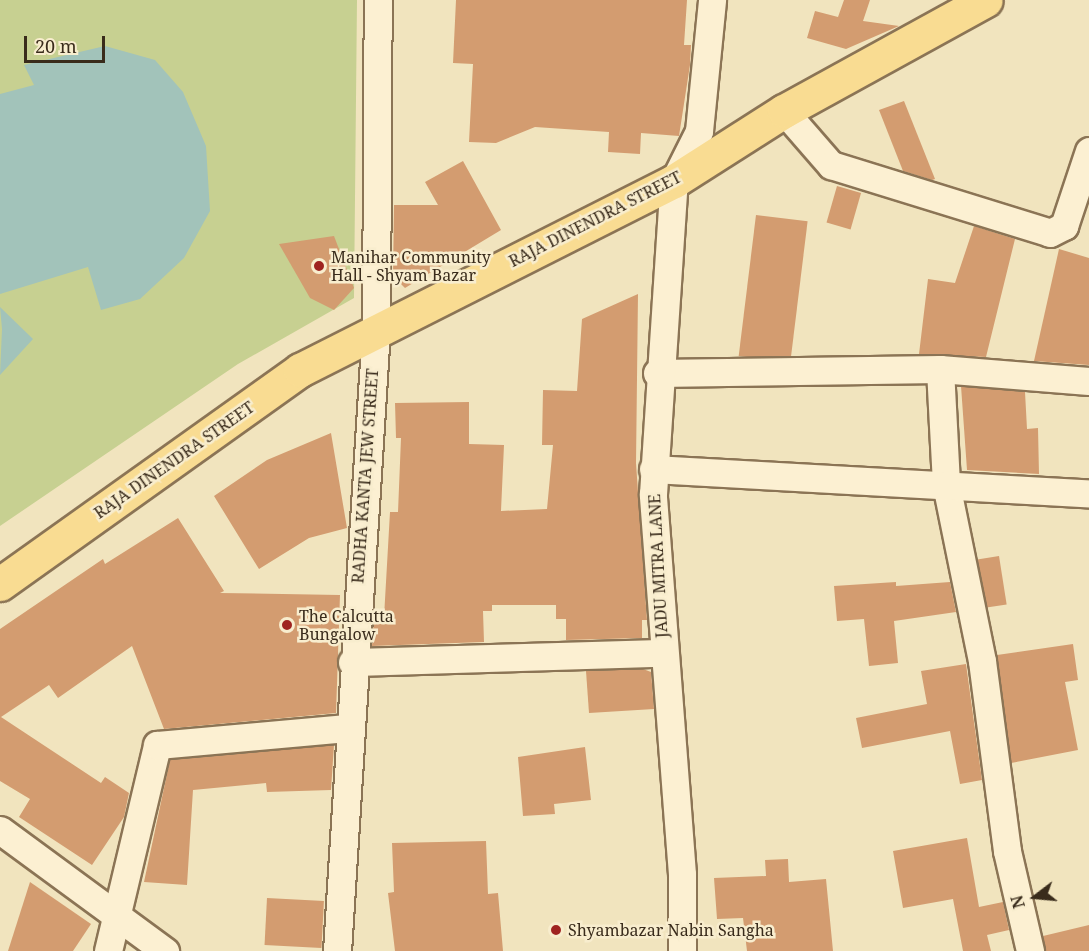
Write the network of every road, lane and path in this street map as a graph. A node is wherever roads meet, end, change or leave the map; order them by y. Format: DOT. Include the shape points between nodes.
graph roads {
  1 [pos="378,0"];
  2 [pos="712,0"];
  3 [pos="986,0"];
  4 [pos="784,111"];
  5 [pos="1089,151"];
  6 [pos="674,181"];
  7 [pos="376,329"];
  8 [pos="940,369"];
  9 [pos="657,373"];
  10 [pos="1089,381"];
  11 [pos="653,469"];
  12 [pos="945,484"];
  13 [pos="1089,493"];
  14 [pos="0,584"];
  15 [pos="663,653"];
  16 [pos="352,662"];
  17 [pos="348,728"];
  18 [pos="0,830"];
  19 [pos="113,912"];
  20 [pos="108,951"];
  21 [pos="165,951"];
  22 [pos="337,951"];
  23 [pos="682,951"];
  24 [pos="1030,951"];
  1 -- 7 [label="street, RADHA KANTA JEW STREET"];
  2 -- 6 [label="street" via="699,131"];
  3 -- 4 [label="main road, RAJA DINENDRA STREET"];
  4 -- 5 [label="street" via="831,165 1050,233 1064,226"];
  4 -- 6 [label="main road, RAJA DINENDRA STREET"];
  6 -- 7 [label="main road, RAJA DINENDRA STREET"];
  6 -- 9 [label="street, JADU MITRA LANE"];
  7 -- 14 [label="main road, RAJA DINENDRA STREET" via="300,370"];
  7 -- 16 [label="street, RADHA KANTA JEW STREET"];
  8 -- 9 [label="street"];
  8 -- 10 [label="street"];
  8 -- 12 [label="street"];
  9 -- 11 [label="street, JADU MITRA LANE"];
  11 -- 12 [label="street"];
  11 -- 15 [label="street, JADU MITRA LANE"];
  12 -- 13 [label="street"];
  12 -- 24 [label="street" via="982,661 1007,851"];
  15 -- 16 [label="street"];
  15 -- 23 [label="street, JADU MITRA LANE" via="682,874"];
  16 -- 17 [label="street, RADHA KANTA JEW STREET"];
  17 -- 19 [label="street" via="157,745"];
  17 -- 22 [label="street, RADHA KANTA JEW STREET"];
  18 -- 19 [label="street"];
  19 -- 20 [label="street"];
  19 -- 21 [label="street"];
}
